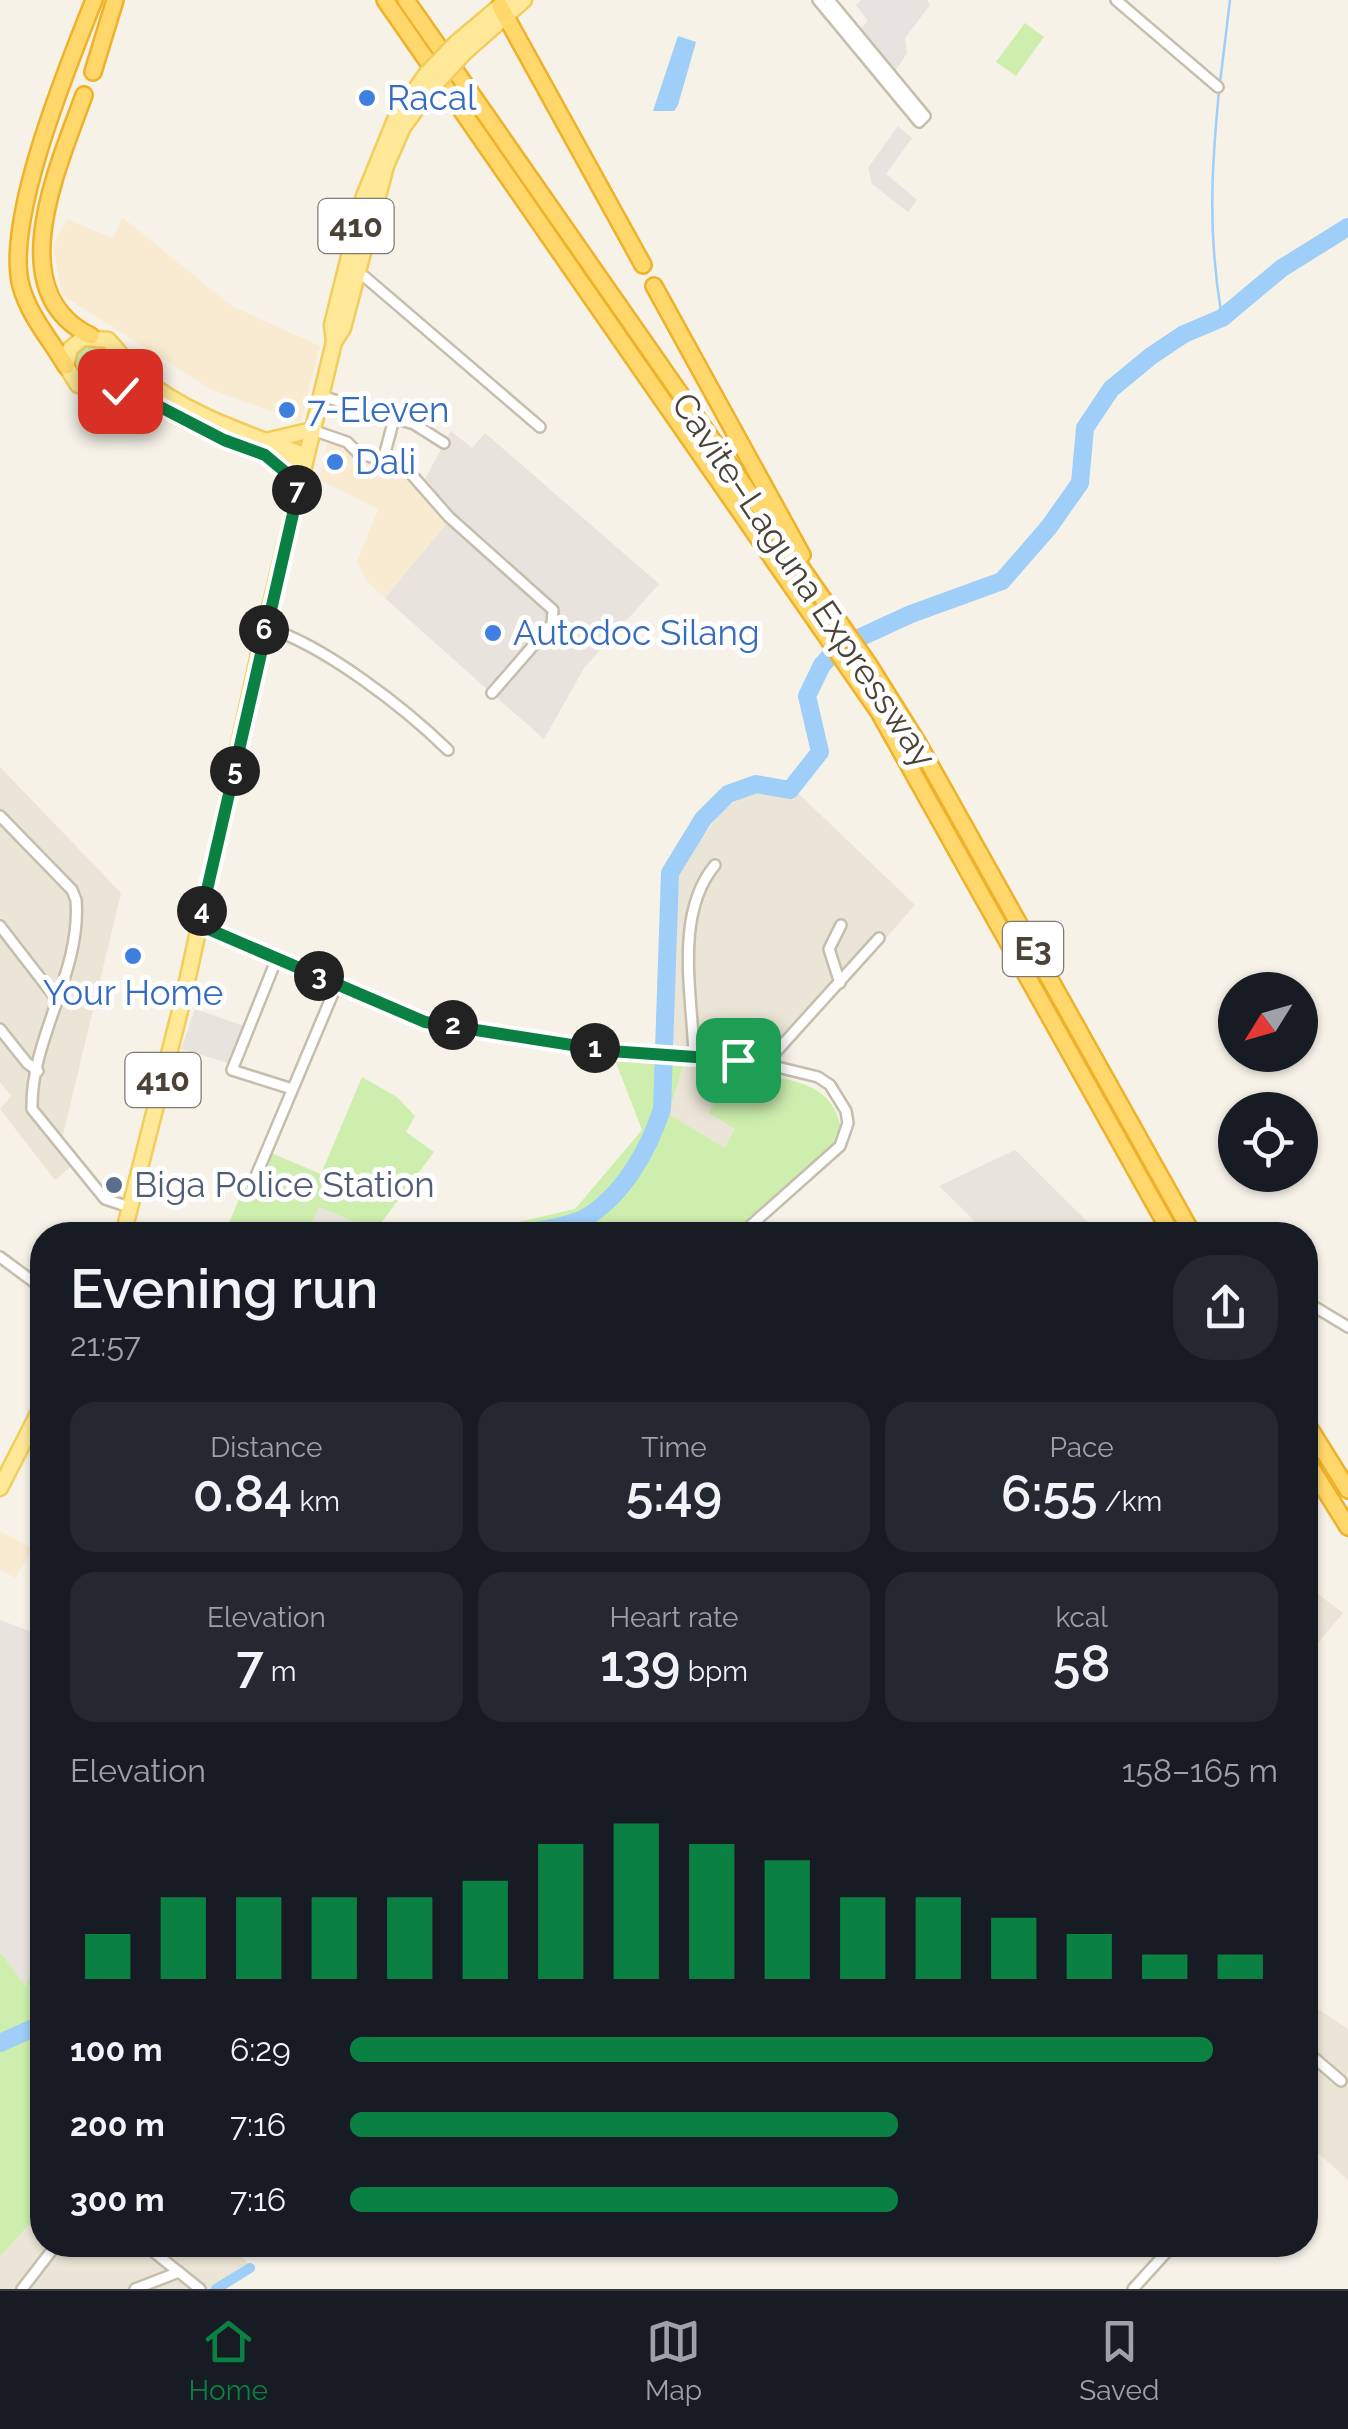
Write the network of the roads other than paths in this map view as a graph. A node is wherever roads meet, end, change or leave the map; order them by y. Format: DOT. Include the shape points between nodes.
graph roads {
  1 [pos="94,0"];
  2 [pos="116,0"];
  3 [pos="384,0"];
  4 [pos="406,0"];
  5 [pos="524,0"];
  6 [pos="818,0"];
  7 [pos="829,0"];
  8 [pos="1116,0"];
  9 [pos="504,7"];
  10 [pos="93,72"];
  11 [pos="1218,88"];
  12 [pos="84,95"];
  13 [pos="400,121"];
  14 [pos="643,266"];
  15 [pos="356,276"];
  16 [pos="654,286"];
  17 [pos="91,336"];
  18 [pos="334,342"];
  19 [pos="118,354"];
  20 [pos="66,366"];
  21 [pos="100,388"];
  22 [pos="322,396"];
  23 [pos="394,418"];
  24 [pos="540,427"];
  25 [pos="312,430"];
  26 [pos="444,442"];
  27 [pos="265,447"];
  28 [pos="382,460"];
  29 [pos="305,461"];
  30 [pos="298,492"];
  31 [pos="265,628"];
  32 [pos="832,629"];
  33 [pos="492,693"];
  34 [pos="448,750"];
  35 [pos="0,816"];
  36 [pos="715,865"];
  37 [pos="199,925"];
  38 [pos="841,925"];
  39 [pos="0,926"];
  40 [pos="879,938"];
  41 [pos="277,958"];
  42 [pos="840,983"];
  43 [pos="337,984"];
  44 [pos="58,1001"];
  45 [pos="0,1029"];
  46 [pos="694,1058"];
  47 [pos="765,1064"];
  48 [pos="38,1071"];
  49 [pos="292,1089"];
  50 [pos="253,1183"];
  51 [pos="132,1208"];
  52 [pos="127,1222"];
  53 [pos="755,1222"];
  54 [pos="1165,1222"];
  55 [pos="1186,1222"];
  56 [pos="0,1257"];
  57 [pos="30,1279"];
  58 [pos="1318,1309"];
  59 [pos="1348,1327"];
  60 [pos="30,1429"];
  61 [pos="1318,1442"];
  62 [pos="1318,1479"];
  63 [pos="0,1488"];
  64 [pos="1348,1490"];
  65 [pos="1348,1528"];
  66 [pos="1318,2061"];
  67 [pos="1341,2081"];
  68 [pos="47,2257"];
  69 [pos="160,2257"];
  70 [pos="1161,2257"];
  71 [pos="178,2272"];
  72 [pos="22,2289"];
  73 [pos="135,2289"];
  74 [pos="200,2289"];
  75 [pos="1133,2289"];
  1 -- 20 [label="highway" via="61,88 16,249 27,303"];
  2 -- 10 [label="highway"];
  3 -- 32 [label="highway, Cavite–Laguna Expressway / E3"];
  4 -- 32 [label="highway, Cavite–Laguna Expressway / E3"];
  5 -- 9 [label="main road, 410"];
  6 -- 7 [label="street" via="922,119"];
  8 -- 11 [label="street"];
  9 -- 13 [label="main road, 410, bridge" via="427,73"];
  9 -- 14 [label="highway"];
  12 -- 17 [label="highway" via="35,249 50,304"];
  13 -- 15 [label="main road, 410"];
  13 -- 18 [label="main road, 410" via="364,196 332,325"];
  15 -- 18 [label="main road, 410"];
  15 -- 24 [label="street"];
  16 -- 32 [label="highway"];
  17 -- 19 [label="main road" via="108,340"];
  17 -- 20 [label="main road" via="75,342"];
  18 -- 22 [label="main road, 410"];
  19 -- 21 [label="main road" via="114,378"];
  19 -- 27 [label="main road" via="143,378"];
  20 -- 21 [label="main road" via="78,385"];
  21 -- 27 [label="main road" via="143,398 214,436"];
  22 -- 23 [label="street"];
  22 -- 25 [label="main road, 410"];
  23 -- 26 [label="street"];
  23 -- 28 [label="street"];
  25 -- 27 [label="main road"];
  25 -- 28 [label="street"];
  25 -- 29 [label="main road, 410"];
  27 -- 29 [label="main road"];
  27 -- 30 [label="main road"];
  28 -- 33 [label="street" via="414,474 448,517 554,613 552,624"];
  29 -- 30 [label="main road, 410"];
  30 -- 31 [label="main road, 410"];
  31 -- 34 [label="street" via="354,674"];
  31 -- 37 [label="main road, 410"];
  32 -- 54 [label="highway, Cavite–Laguna Expressway / E3"];
  32 -- 55 [label="highway, Cavite–Laguna Expressway / E3" via="869,666 916,740"];
  35 -- 44 [label="street" via="76,900"];
  36 -- 46 [label="street" via="697,888 690,922"];
  37 -- 41 [label="street"];
  37 -- 51 [label="main road, 410"];
  38 -- 42 [label="street" via="829,950"];
  39 -- 44 [label="street"];
  40 -- 42 [label="street"];
  41 -- 43 [label="street"];
  41 -- 49 [label="street" via="232,1070"];
  42 -- 47 [label="street"];
  43 -- 46 [label="street" via="425,1022"];
  43 -- 49 [label="street"];
  44 -- 48 [label="street"];
  45 -- 48 [label="street"];
  46 -- 47 [label="street"];
  47 -- 53 [label="street" via="818,1076 840,1097 848,1123 840,1146"];
  48 -- 51 [label="street" via="32,1109 105,1198"];
  49 -- 50 [label="street"];
  51 -- 52 [label="main road, 410"];
  56 -- 57 [label="street"];
  58 -- 59 [label="street"];
  60 -- 63 [label="main road"];
  61 -- 64 [label="highway"];
  62 -- 65 [label="highway"];
  66 -- 67 [label="street"];
  68 -- 72 [label="street"];
  69 -- 71 [label="street"];
  70 -- 75 [label="street"];
  71 -- 73 [label="street"];
  71 -- 74 [label="street"];
}
